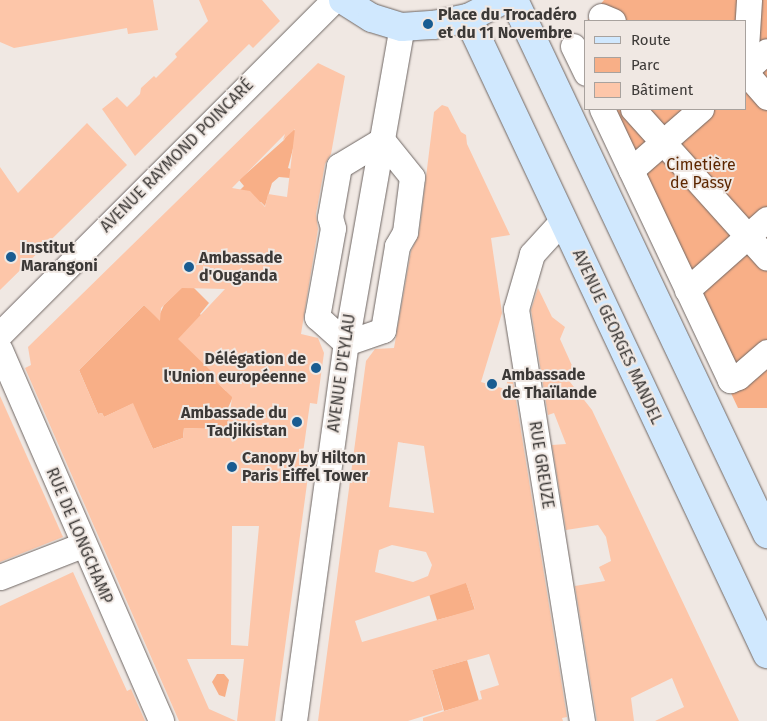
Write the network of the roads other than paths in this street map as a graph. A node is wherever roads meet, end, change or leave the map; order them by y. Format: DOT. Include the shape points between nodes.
graph roads {
  1 [pos="334,0"];
  2 [pos="343,0"];
  3 [pos="503,0"];
  4 [pos="514,0"];
  5 [pos="749,0"];
  6 [pos="468,18"];
  7 [pos="402,27"];
  8 [pos="747,32"];
  9 [pos="573,46"];
  10 [pos="767,51"];
  11 [pos="584,69"];
  12 [pos="747,70"];
  13 [pos="747,72"];
  14 [pos="767,97"];
  15 [pos="602,110"];
  16 [pos="634,110"];
  17 [pos="700,110"];
  18 [pos="382,140"];
  19 [pos="664,140"];
  20 [pos="350,159"];
  21 [pos="406,169"];
  22 [pos="631,170"];
  23 [pos="340,216"];
  24 [pos="767,219"];
  25 [pos="562,221"];
  26 [pos="396,227"];
  27 [pos="748,236"];
  28 [pos="767,258"];
  29 [pos="687,290"];
  30 [pos="0,334"];
  31 [pos="346,343"];
  32 [pos="0,350"];
  33 [pos="767,352"];
  34 [pos="767,534"];
  35 [pos="82,545"];
  36 [pos="0,576"];
  37 [pos="767,654"];
  38 [pos="161,721"];
  39 [pos="294,721"];
  40 [pos="582,721"];
  1 -- 30 [label="street, AVENUE RAYMOND POINCARÉ"];
  2 -- 7 [label="main road" via="372,18"];
  3 -- 6 [label="main road"];
  4 -- 34 [label="main road"];
  5 -- 8 [label="street"];
  6 -- 7 [label="main road" via="434,26"];
  6 -- 25 [label="main road, AVENUE GEORGES MANDEL"];
  7 -- 18 [label="street, AVENUE D'EYLAU"];
  9 -- 11 [label="street"];
  10 -- 12 [label="street"];
  13 -- 14 [label="street"];
  15 -- 22 [label="street"];
  16 -- 19 [label="street"];
  17 -- 19 [label="street"];
  18 -- 20 [label="street"];
  18 -- 21 [label="street"];
  18 -- 31 [label="street, AVENUE D'EYLAU"];
  19 -- 22 [label="street"];
  19 -- 27 [label="street"];
  20 -- 23 [label="street"];
  20 -- 31 [label="street" via="339,166 330,217 333,228 317,316"];
  21 -- 26 [label="street"];
  21 -- 31 [label="street" via="412,177 405,232 397,246 383,330"];
  22 -- 29 [label="street"];
  24 -- 27 [label="street"];
  25 -- 37 [label="main road, AVENUE GEORGES MANDEL"];
  25 -- 40 [label="street, RUE GREUZE" via="532,254 516,309"];
  27 -- 28 [label="street"];
  27 -- 29 [label="street"];
  29 -- 33 [label="street" via="730,380"];
  31 -- 39 [label="street, AVENUE D'EYLAU"];
  32 -- 35 [label="street, RUE DE LONGCHAMP"];
  35 -- 36 [label="street"];
  35 -- 38 [label="street, RUE DE LONGCHAMP"];
}
